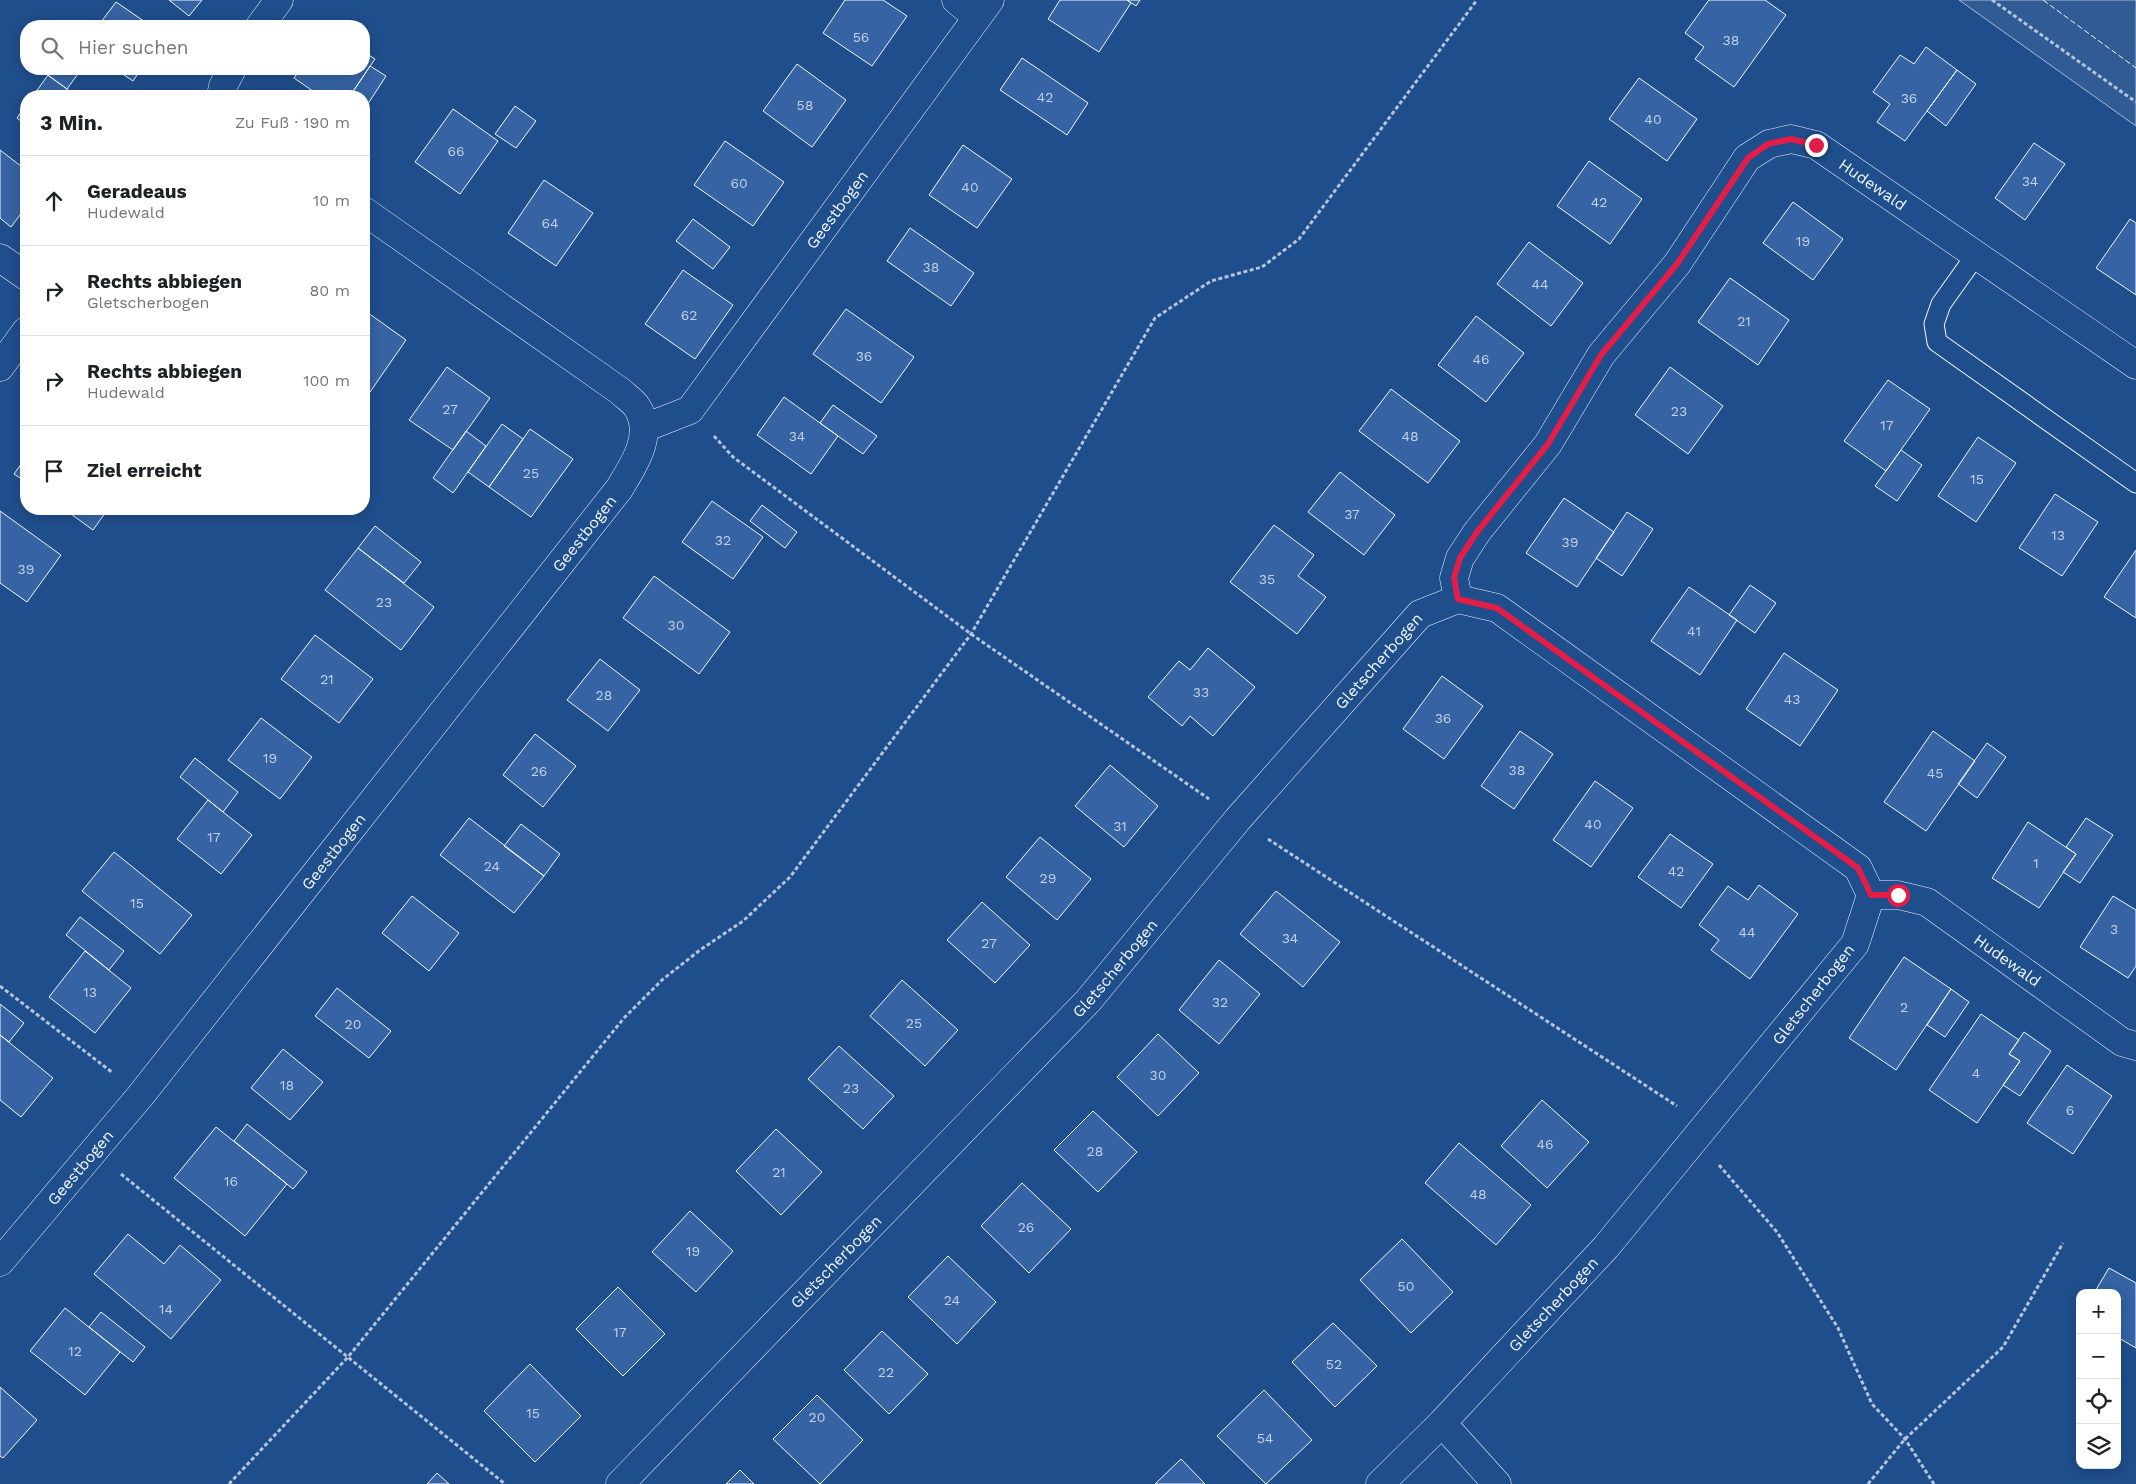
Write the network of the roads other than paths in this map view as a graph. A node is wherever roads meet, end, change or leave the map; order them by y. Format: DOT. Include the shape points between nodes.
graph roads {
  1 [pos="279,0"];
  2 [pos="956,0"];
  3 [pos="984,8"];
  4 [pos="264,20"];
  5 [pos="229,75"];
  6 [pos="222,90"];
  7 [pos="370,215"];
  8 [pos="1976,255"];
  9 [pos="0,258"];
  10 [pos="20,272"];
  11 [pos="20,339"];
  12 [pos="2136,365"];
  13 [pos="0,367"];
  14 [pos="644,428"];
  15 [pos="2136,483"];
  16 [pos="1458,599"];
  17 [pos="1871,895"];
  18 [pos="2136,1046"];
  19 [pos="0,1262"];
  20 [pos="1442,1423"];
  21 [pos="620,1484"];
  22 [pos="1380,1484"];
  23 [pos="1497,1484"];
  1 -- 4 [label="street"];
  2 -- 3 [label="street, Geestbogen"];
  3 -- 14 [label="street, Geestbogen" via="690,410"];
  5 -- 6 [label="street"];
  7 -- 14 [label="street" via="620,391 637,407"];
  8 -- 12 [label="street, Hudewald"];
  8 -- 15 [label="lane" via="1941,304 1934,324 1937,342"];
  8 -- 16 [label="street, Hudewald" via="1816,145 1791,139 1768,144 1748,158 1677,264 1601,355 1548,444 1477,532 1460,558 1454,578"];
  9 -- 10 [label="street"];
  11 -- 13 [label="street"];
  14 -- 19 [label="street, Geestbogen" via="639,457 619,489 142,1095"];
  16 -- 17 [label="street" via="1497,608 1858,868"];
  16 -- 21 [label="street, Gletscherbogen" via="1420,614 1238,819 1088,1001"];
  17 -- 18 [label="street, Hudewald" via="1898,895 1927,902 2122,1042"];
  17 -- 20 [label="street, Gletscherbogen" via="1855,944 1606,1247"];
  20 -- 22 [label="street, Gletscherbogen"];
  20 -- 23 [label="street"];
}
